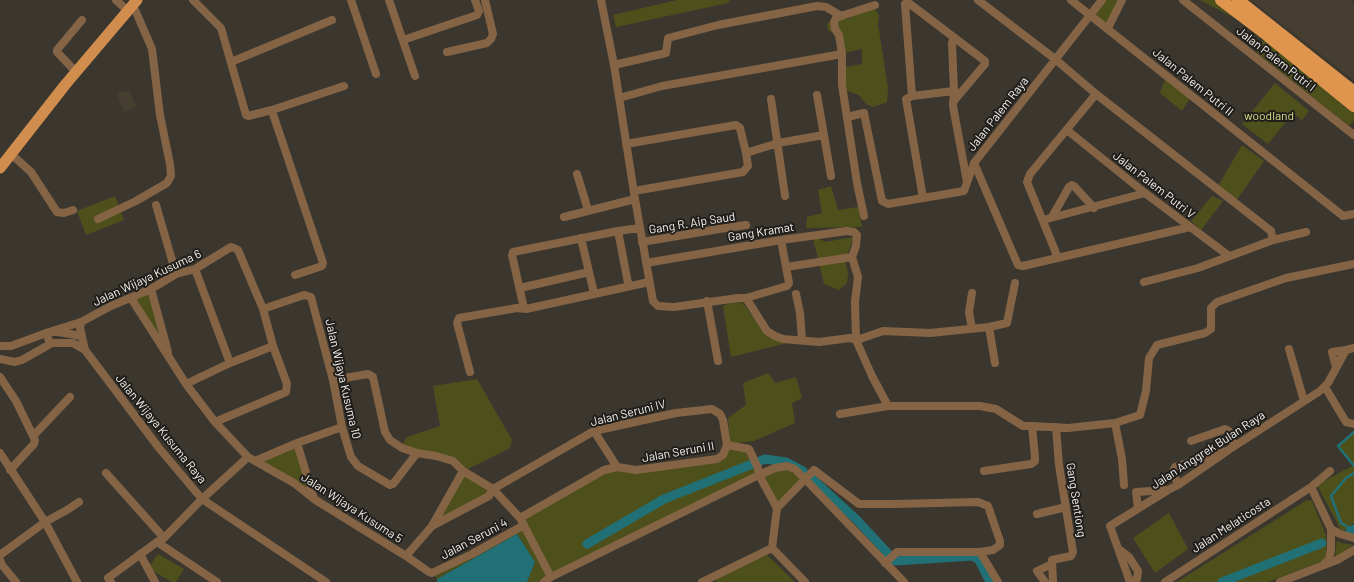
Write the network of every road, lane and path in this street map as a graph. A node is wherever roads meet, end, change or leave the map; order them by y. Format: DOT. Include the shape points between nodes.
graph roads {
  1 [pos="116,0"];
  2 [pos="193,0"];
  3 [pos="351,0"];
  4 [pos="389,0"];
  5 [pos="475,0"];
  6 [pos="485,0"];
  7 [pos="601,0"];
  8 [pos="978,0"];
  9 [pos="1071,0"];
  10 [pos="1102,0"];
  11 [pos="1122,0"];
  12 [pos="1183,0"];
  13 [pos="1221,0"];
  14 [pos="1238,0"];
  15 [pos="132,5"];
  16 [pos="875,5"];
  17 [pos="1090,15"];
  18 [pos="841,16"];
  19 [pos="82,20"];
  20 [pos="332,20"];
  21 [pos="1108,28"];
  22 [pos="954,37"];
  23 [pos="403,40"];
  24 [pos="447,52"];
  25 [pos="842,54"];
  26 [pos="1055,59"];
  27 [pos="231,62"];
  28 [pos="614,65"];
  29 [pos="76,72"];
  30 [pos="376,74"];
  31 [pos="415,76"];
  32 [pos="344,86"];
  33 [pos="954,91"];
  34 [pos="1354,92"];
  35 [pos="817,94"];
  36 [pos="1096,94"];
  37 [pos="912,96"];
  38 [pos="619,98"];
  39 [pos="771,99"];
  40 [pos="953,102"];
  41 [pos="1354,106"];
  42 [pos="272,110"];
  43 [pos="847,117"];
  44 [pos="1067,130"];
  45 [pos="824,135"];
  46 [pos="1354,136"];
  47 [pos="778,143"];
  48 [pos="626,144"];
  49 [pos="746,153"];
  50 [pos="11,154"];
  51 [pos="974,163"];
  52 [pos="0,166"];
  53 [pos="577,174"];
  54 [pos="831,176"];
  55 [pos="967,184"];
  56 [pos="1145,193"];
  57 [pos="634,195"];
  58 [pos="785,196"];
  59 [pos="923,198"];
  60 [pos="156,205"];
  61 [pos="1094,208"];
  62 [pos="73,210"];
  63 [pos="588,210"];
  64 [pos="1354,214"];
  65 [pos="864,216"];
  66 [pos="564,217"];
  67 [pos="1052,217"];
  68 [pos="98,218"];
  69 [pos="1043,220"];
  70 [pos="746,225"];
  71 [pos="1190,227"];
  72 [pos="640,228"];
  73 [pos="618,230"];
  74 [pos="1306,232"];
  75 [pos="581,238"];
  76 [pos="781,240"];
  77 [pos="1273,240"];
  78 [pos="642,242"];
  79 [pos="1228,256"];
  80 [pos="852,257"];
  81 [pos="1058,258"];
  82 [pos="646,263"];
  83 [pos="1354,264"];
  84 [pos="786,267"];
  85 [pos="196,269"];
  86 [pos="589,272"];
  87 [pos="176,274"];
  88 [pos="295,275"];
  89 [pos="649,282"];
  90 [pos="1144,282"];
  91 [pos="628,283"];
  92 [pos="1015,283"];
  93 [pos="520,288"];
  94 [pos="151,289"];
  95 [pos="593,290"];
  96 [pos="972,293"];
  97 [pos="796,294"];
  98 [pos="131,298"];
  99 [pos="746,298"];
  100 [pos="708,301"];
  101 [pos="522,304"];
  102 [pos="263,309"];
  103 [pos="81,322"];
  104 [pos="989,327"];
  105 [pos="972,328"];
  106 [pos="46,333"];
  107 [pos="81,336"];
  108 [pos="802,340"];
  109 [pos="857,340"];
  110 [pos="50,343"];
  111 [pos="0,346"];
  112 [pos="11,346"];
  113 [pos="272,346"];
  114 [pos="1354,348"];
  115 [pos="1289,349"];
  116 [pos="84,350"];
  117 [pos="0,359"];
  118 [pos="170,361"];
  119 [pos="15,362"];
  120 [pos="718,362"];
  121 [pos="996,362"];
  122 [pos="230,363"];
  123 [pos="470,372"];
  124 [pos="0,377"];
  125 [pos="333,380"];
  126 [pos="186,384"];
  127 [pos="1325,387"];
  128 [pos="70,397"];
  129 [pos="1304,402"];
  130 [pos="888,406"];
  131 [pos="840,414"];
  132 [pos="215,422"];
  133 [pos="1115,423"];
  134 [pos="1354,424"];
  135 [pos="1032,426"];
  136 [pos="342,427"];
  137 [pos="1056,427"];
  138 [pos="594,431"];
  139 [pos="34,435"];
  140 [pos="1191,441"];
  141 [pos="297,443"];
  142 [pos="728,445"];
  143 [pos="1232,448"];
  144 [pos="0,453"];
  145 [pos="417,453"];
  146 [pos="252,459"];
  147 [pos="617,467"];
  148 [pos="10,470"];
  149 [pos="463,471"];
  150 [pos="984,471"];
  151 [pos="1330,471"];
  152 [pos="106,473"];
  153 [pos="759,476"];
  154 [pos="806,480"];
  155 [pos="1124,485"];
  156 [pos="1178,485"];
  157 [pos="1310,487"];
  158 [pos="493,489"];
  159 [pos="1168,490"];
  160 [pos="202,499"];
  161 [pos="314,499"];
  162 [pos="78,502"];
  163 [pos="1066,507"];
  164 [pos="777,508"];
  165 [pos="1138,508"];
  166 [pos="1036,514"];
  167 [pos="522,521"];
  168 [pos="45,522"];
  169 [pos="432,526"];
  170 [pos="1331,529"];
  171 [pos="1354,538"];
  172 [pos="161,540"];
  173 [pos="772,548"];
  174 [pos="1354,550"];
  175 [pos="980,552"];
  176 [pos="140,554"];
  177 [pos="0,555"];
  178 [pos="406,556"];
  179 [pos="0,560"];
  180 [pos="889,560"];
  181 [pos="1052,562"];
  182 [pos="1323,566"];
  183 [pos="435,572"];
  184 [pos="551,577"];
  185 [pos="16,582"];
  186 [pos="78,582"];
  187 [pos="111,582"];
  188 [pos="155,582"];
  189 [pos="218,582"];
  190 [pos="326,582"];
  191 [pos="544,582"];
  192 [pos="702,582"];
  193 [pos="805,582"];
  194 [pos="904,582"];
  195 [pos="998,582"];
  196 [pos="1045,582"];
  197 [pos="1053,582"];
  198 [pos="1130,582"];
  199 [pos="1164,582"];
  200 [pos="1280,582"];
  1 -- 15 [label="street"];
  2 -- 27 [label="street" via="221,28"];
  3 -- 30 [label="street"];
  4 -- 23 [label="street"];
  5 -- 23 [label="street" via="479,11 477,15"];
  6 -- 24 [label="street" via="493,34 491,39 487,43"];
  7 -- 28 [label="street"];
  8 -- 26 [label="street"];
  9 -- 17 [label="street, Jalan Palem Putri II"];
  10 -- 17 [label="street, Jalan Palem Raya"];
  11 -- 21 [label="street"];
  12 -- 46 [label="street, Jalan Palem Putri I"];
  13 -- 41 [label="highway"];
  14 -- 34 [label="highway"];
  15 -- 29 [label="main road"];
  15 -- 68 [label="street" via="152,49 171,176 167,183 136,201"];
  16 -- 18 [label="street"];
  17 -- 21 [label="street, Jalan Palem Putri II"];
  17 -- 26 [label="street, Jalan Palem Raya"];
  18 -- 25 [label="street" via="834,22"];
  18 -- 28 [label="street" via="826,7 817,6 718,25 670,36 666,53"];
  19 -- 29 [label="street" via="56,50"];
  20 -- 27 [label="street"];
  21 -- 64 [label="street, Jalan Palem Putri II" via="1343,216"];
  22 -- 33 [label="street"];
  22 -- 37 [label="street" via="910,4 905,4"];
  22 -- 40 [label="street" via="983,58 985,64"];
  23 -- 31 [label="street"];
  25 -- 38 [label="street" via="662,86"];
  25 -- 43 [label="street"];
  26 -- 36 [label="street"];
  26 -- 51 [label="street, Jalan Palem Raya"];
  27 -- 42 [label="street" via="246,115"];
  28 -- 38 [label="street"];
  29 -- 50 [label="main road"];
  32 -- 42 [label="street"];
  33 -- 37 [label="street"];
  33 -- 40 [label="street"];
  35 -- 45 [label="street"];
  36 -- 44 [label="street"];
  36 -- 77 [label="street" via="1267,227"];
  37 -- 59 [label="street" via="906,99"];
  38 -- 48 [label="street"];
  39 -- 47 [label="street"];
  40 -- 55 [label="street"];
  42 -- 88 [label="street" via="322,263 322,266"];
  43 -- 59 [label="street" via="864,113 882,201 888,204"];
  43 -- 65 [label="street"];
  44 -- 56 [label="street, Jalan Palem Putri V"];
  44 -- 69 [label="street" via="1027,182"];
  45 -- 47 [label="street"];
  45 -- 54 [label="street"];
  47 -- 49 [label="street"];
  47 -- 58 [label="street"];
  48 -- 49 [label="street" via="736,125 740,128"];
  48 -- 57 [label="street"];
  49 -- 57 [label="street" via="748,166 743,172"];
  50 -- 52 [label="main road"];
  50 -- 62 [label="street" via="31,172 57,212"];
  51 -- 55 [label="street, Jalan Palem Raya"];
  51 -- 81 [label="street" via="1018,265"];
  53 -- 63 [label="street"];
  55 -- 59 [label="street" via="964,191"];
  56 -- 61 [label="street"];
  56 -- 71 [label="street, Jalan Palem Putri V"];
  57 -- 63 [label="street"];
  57 -- 72 [label="street"];
  60 -- 87 [label="street"];
  61 -- 67 [label="street"];
  61 -- 67 [label="street" via="1072,185"];
  63 -- 66 [label="street"];
  67 -- 69 [label="street"];
  69 -- 81 [label="street"];
  70 -- 78 [label="street, Gang R. Aip Saud"];
  71 -- 79 [label="street, Jalan Palem Putri V"];
  71 -- 81 [label="street"];
  72 -- 73 [label="street"];
  72 -- 78 [label="street"];
  73 -- 75 [label="street"];
  73 -- 91 [label="street"];
  74 -- 77 [label="street"];
  75 -- 86 [label="street"];
  75 -- 93 [label="street" via="513,252"];
  76 -- 80 [label="street, Gang Kramat" via="854,232 857,240"];
  76 -- 82 [label="street, Gang Kramat"];
  76 -- 84 [label="street"];
  77 -- 79 [label="street"];
  78 -- 82 [label="street"];
  79 -- 90 [label="street" via="1198,268"];
  80 -- 84 [label="street"];
  80 -- 109 [label="street" via="858,277 855,302"];
  82 -- 89 [label="street"];
  83 -- 133 [label="street" via="1286,278 1217,302 1211,308 1210,329 1205,333 1157,345 1149,358 1140,415"];
  84 -- 99 [label="street" via="787,286"];
  85 -- 87 [label="street, Jalan Wijaya Kusuma 6"];
  85 -- 102 [label="street, Jalan Wijaya Kusuma 6" via="231,247 238,250"];
  85 -- 122 [label="street"];
  86 -- 93 [label="street"];
  86 -- 95 [label="street"];
  87 -- 94 [label="street, Jalan Wijaya Kusuma 6"];
  89 -- 100 [label="street" via="653,301 658,306 674,307"];
  89 -- 123 [label="street" via="526,309 459,318 457,323"];
  92 -- 104 [label="street" via="1007,323"];
  93 -- 101 [label="street"];
  94 -- 98 [label="street, Jalan Wijaya Kusuma 6"];
  94 -- 118 [label="street"];
  96 -- 105 [label="street"];
  97 -- 108 [label="street"];
  98 -- 103 [label="street, Jalan Wijaya Kusuma 6"];
  98 -- 118 [label="street, Jalan Wijaya Kusuma 5"];
  99 -- 100 [label="street"];
  99 -- 108 [label="street" via="767,331 775,336"];
  100 -- 120 [label="street"];
  102 -- 113 [label="street, Jalan Wijaya Kusuma 6"];
  102 -- 125 [label="street, Jalan Wijaya Kusuma 10" via="304,295 311,297"];
  103 -- 106 [label="street, Jalan Wijaya Kusuma 6"];
  103 -- 107 [label="street, Jalan Wijaya Kusuma Raya"];
  104 -- 105 [label="street"];
  104 -- 121 [label="street"];
  105 -- 109 [label="street" via="930,333 883,331"];
  106 -- 107 [label="street"];
  106 -- 110 [label="street"];
  106 -- 112 [label="street"];
  107 -- 116 [label="street, Jalan Wijaya Kusuma Raya"];
  108 -- 109 [label="street"];
  109 -- 130 [label="street"];
  110 -- 116 [label="street" via="72,343"];
  110 -- 119 [label="street"];
  111 -- 112 [label="street"];
  112 -- 119 [label="street"];
  113 -- 122 [label="street"];
  113 -- 132 [label="street, Jalan Wijaya Kusuma 6" via="287,384 286,392"];
  114 -- 127 [label="street, Jalan Anggrek Bulan Raya" via="1346,350"];
  115 -- 129 [label="street"];
  116 -- 160 [label="street, Jalan Wijaya Kusuma Raya"];
  117 -- 119 [label="street"];
  118 -- 126 [label="street, Jalan Wijaya Kusuma 5"];
  122 -- 126 [label="street"];
  124 -- 139 [label="street"];
  125 -- 136 [label="street, Jalan Wijaya Kusuma 10"];
  125 -- 145 [label="street" via="368,374 373,377 385,432 402,448"];
  126 -- 132 [label="street, Jalan Wijaya Kusuma 5"];
  127 -- 129 [label="street, Jalan Anggrek Bulan Raya"];
  127 -- 134 [label="street" via="1346,422"];
  128 -- 139 [label="street"];
  129 -- 143 [label="street, Jalan Anggrek Bulan Raya"];
  130 -- 131 [label="street"];
  130 -- 135 [label="street" via="980,406 996,409 1023,426"];
  132 -- 146 [label="street, Jalan Wijaya Kusuma 5"];
  133 -- 137 [label="street"];
  133 -- 155 [label="street"];
  135 -- 137 [label="street"];
  135 -- 150 [label="street" via="1035,456 1031,464"];
  136 -- 141 [label="street"];
  136 -- 145 [label="street, Jalan Wijaya Kusuma 10" via="353,460 386,484 393,484"];
  137 -- 163 [label="street, Gang Sentiong"];
  138 -- 142 [label="street, Jalan Seruni IV" via="676,413 712,409 720,414"];
  138 -- 147 [label="street"];
  138 -- 158 [label="street, Jalan Seruni IV"];
  139 -- 148 [label="street" via="34,444"];
  140 -- 143 [label="street" via="1225,429 1229,431"];
  141 -- 146 [label="street"];
  141 -- 161 [label="street"];
  142 -- 147 [label="street, Jalan Seruni II" via="717,459 636,470"];
  142 -- 153 [label="street" via="749,449 758,466"];
  143 -- 156 [label="street, Jalan Anggrek Bulan Raya"];
  143 -- 156 [label="street" via="1175,467 1173,472"];
  144 -- 148 [label="street"];
  145 -- 149 [label="street" via="453,461"];
  146 -- 160 [label="street"];
  146 -- 161 [label="street, Jalan Wijaya Kusuma 5"];
  147 -- 167 [label="street, Jalan Seruni II" via="604,470"];
  148 -- 168 [label="street"];
  149 -- 158 [label="street"];
  149 -- 169 [label="street"];
  151 -- 157 [label="street, Jalan Melaticosta"];
  152 -- 172 [label="street"];
  153 -- 154 [label="street" via="787,466"];
  153 -- 164 [label="street"];
  153 -- 184 [label="street"];
  154 -- 164 [label="street"];
  154 -- 175 [label="street" via="816,471 859,504 986,504 1000,545"];
  154 -- 180 [label="street"];
  156 -- 159 [label="street, Jalan Anggrek Bulan Raya"];
  157 -- 170 [label="street"];
  157 -- 199 [label="street, Jalan Melaticosta"];
  158 -- 167 [label="street"];
  158 -- 169 [label="street, Jalan Seruni IV" via="489,496"];
  159 -- 165 [label="street, Jalan Anggrek Bulan Raya"];
  159 -- 165 [label="street" via="1136,492"];
  160 -- 172 [label="street"];
  160 -- 190 [label="street, Jalan Wijaya Kusuma Raya"];
  161 -- 178 [label="street, Jalan Wijaya Kusuma 5"];
  162 -- 168 [label="street"];
  163 -- 166 [label="street"];
  163 -- 181 [label="street, Gang Sentiong" via="1072,555"];
  164 -- 173 [label="street"];
  165 -- 198 [label="street, Jalan Anggrek Bulan Raya" via="1110,526"];
  167 -- 183 [label="street, Jalan Seruni 4" via="472,554"];
  167 -- 184 [label="street"];
  168 -- 177 [label="street"];
  168 -- 186 [label="street"];
  169 -- 178 [label="street"];
  170 -- 171 [label="street"];
  170 -- 182 [label="street" via="1332,550"];
  172 -- 176 [label="street"];
  172 -- 189 [label="street"];
  173 -- 192 [label="street"];
  173 -- 193 [label="street"];
  174 -- 182 [label="street"];
  175 -- 180 [label="street" via="897,552"];
  175 -- 195 [label="street"];
  176 -- 187 [label="street" via="108,578"];
  176 -- 188 [label="street"];
  178 -- 183 [label="street, Jalan Wijaya Kusuma 5" via="429,572"];
  179 -- 185 [label="street"];
  180 -- 194 [label="street"];
  181 -- 196 [label="street" via="1037,571"];
  181 -- 197 [label="street"];
  182 -- 200 [label="street"];
  184 -- 191 [label="street"];
}
